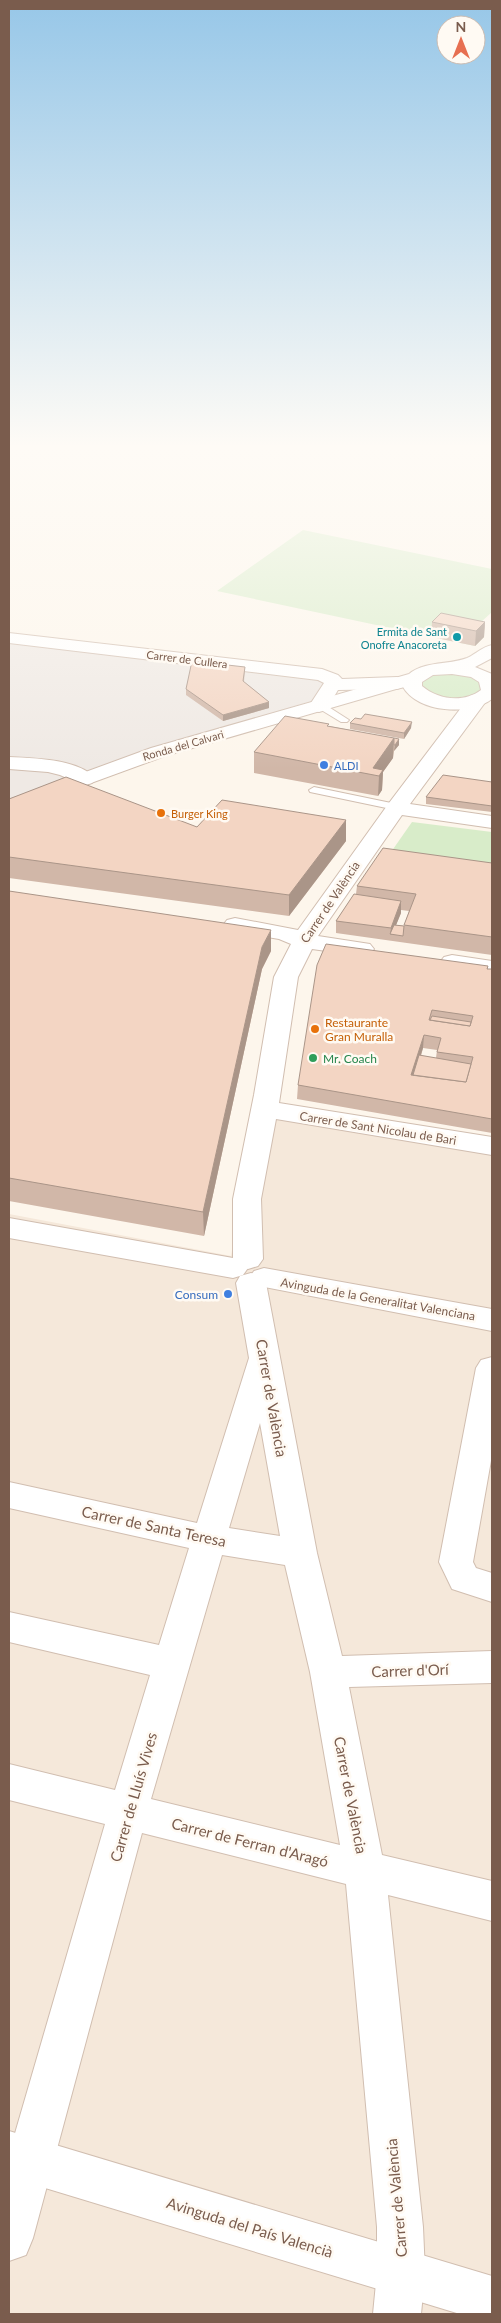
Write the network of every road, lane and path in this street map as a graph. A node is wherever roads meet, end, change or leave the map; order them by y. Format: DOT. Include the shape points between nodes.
graph roads {
  1 [pos="9,638"];
  2 [pos="492,650"];
  3 [pos="452,668"];
  4 [pos="369,680"];
  5 [pos="410,684"];
  6 [pos="336,686"];
  7 [pos="488,686"];
  8 [pos="446,702"];
  9 [pos="320,706"];
  10 [pos="344,720"];
  11 [pos="461,720"];
  12 [pos="9,763"];
  13 [pos="85,779"];
  14 [pos="314,790"];
  15 [pos="9,807"];
  16 [pos="396,807"];
  17 [pos="492,822"];
  18 [pos="209,922"];
  19 [pos="303,941"];
  20 [pos="379,952"];
  21 [pos="426,958"];
  22 [pos="492,968"];
  23 [pos="264,1109"];
  24 [pos="492,1146"];
  25 [pos="9,1228"];
  26 [pos="252,1271"];
  27 [pos="492,1306"];
  28 [pos="492,1320"];
  29 [pos="264,1357"];
  30 [pos="492,1368"];
  31 [pos="9,1495"];
  32 [pos="208,1539"];
  33 [pos="300,1553"];
  34 [pos="478,1583"];
  35 [pos="9,1628"];
  36 [pos="172,1664"];
  37 [pos="492,1667"];
  38 [pos="328,1672"];
  39 [pos="9,1782"];
  40 [pos="129,1812"];
  41 [pos="365,1870"];
  42 [pos="492,1901"];
  43 [pos="19,2157"];
  44 [pos="9,2238"];
  45 [pos="399,2294"];
  46 [pos="492,2300"];
  1 -- 6 [label="street, Carrer de Cullera" via="322,675 333,680"];
  2 -- 3 [label="street" via="474,661"];
  3 -- 5 [label="street" via="430,670"];
  3 -- 7 [label="street" via="472,671"];
  4 -- 5 [label="street"];
  4 -- 6 [label="street"];
  4 -- 9 [label="street, Ronda del Calvari"];
  5 -- 8 [label="street" via="426,698"];
  6 -- 9 [label="street"];
  7 -- 8 [label="street" via="459,703"];
  7 -- 11 [label="street, Carrer de València"];
  8 -- 11 [label="street" via="458,711"];
  9 -- 10 [label="lane"];
  9 -- 13 [label="street, Ronda del Calvari" via="158,752"];
  11 -- 16 [label="street, Carrer de València"];
  12 -- 13 [label="street" via="52,766"];
  13 -- 15 [label="street, Ronda del Calvari"];
  14 -- 16 [label="lane"];
  16 -- 17 [label="street"];
  16 -- 19 [label="street, Carrer de València"];
  18 -- 19 [label="street" via="285,933"];
  19 -- 20 [label="street"];
  19 -- 23 [label="street, Carrer de València" via="286,976"];
  21 -- 22 [label="street"];
  23 -- 24 [label="street, Carrer de Sant Nicolau de Bari"];
  23 -- 26 [label="street, Carrer de València" via="247,1199"];
  25 -- 26 [label="street, Avinguda de la Generalitat Valenciana"];
  26 -- 27 [label="street, Avinguda de la Generalitat Valenciana"];
  26 -- 28 [label="street, Avinguda de la Generalitat Valenciana"];
  26 -- 29 [label="street, Carrer de València"];
  29 -- 32 [label="street, Carrer de Lluís Vives"];
  29 -- 33 [label="street, Carrer de València"];
  30 -- 34 [label="street" via="456,1562"];
  31 -- 32 [label="street, Carrer de Santa Teresa"];
  32 -- 33 [label="street, Carrer de Santa Teresa"];
  32 -- 36 [label="street, Carrer de Lluís Vives"];
  33 -- 38 [label="street, Carrer de València"];
  35 -- 36 [label="street"];
  36 -- 40 [label="street, Carrer de Lluís Vives"];
  37 -- 38 [label="street, Carrer d'Orí"];
  38 -- 41 [label="street, Carrer de València"];
  39 -- 40 [label="street, Carrer de Ferran d'Aragó"];
  40 -- 41 [label="street, Carrer de Ferran d'Aragó"];
  40 -- 43 [label="street, Carrer de Lluís Vives"];
  41 -- 42 [label="street, Carrer de Ferran d'Aragó"];
  41 -- 45 [label="street, Carrer de València" via="400,2227"];
  43 -- 44 [label="street, Carrer de Lluís Vives"];
  43 -- 45 [label="street, Avinguda del País Valencià"];
  45 -- 46 [label="street, Avinguda del País Valencià"];
}
